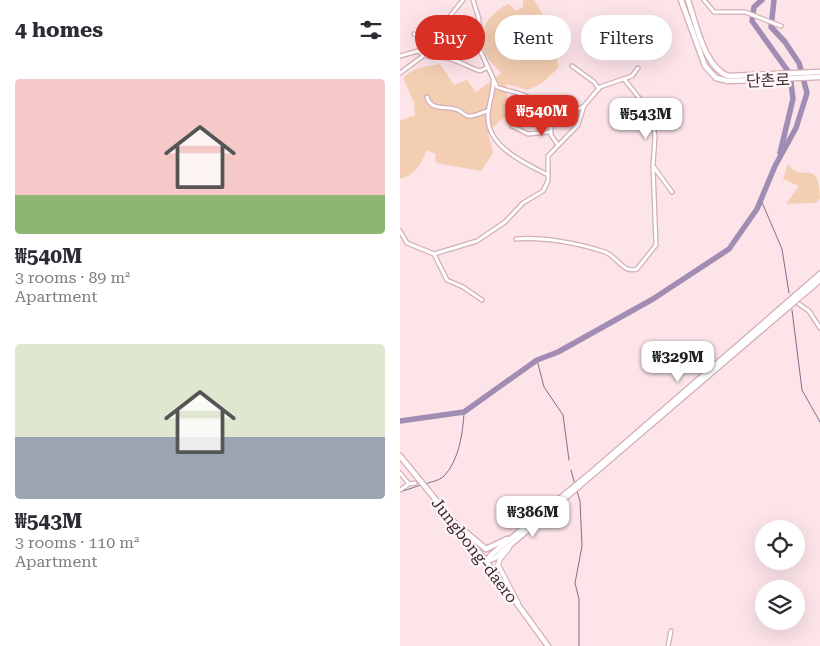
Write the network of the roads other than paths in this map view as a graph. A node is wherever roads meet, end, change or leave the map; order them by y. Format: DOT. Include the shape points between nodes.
graph roads {
  1 [pos="463,0"];
  2 [pos="473,0"];
  3 [pos="682,0"];
  4 [pos="688,0"];
  5 [pos="704,0"];
  6 [pos="781,26"];
  7 [pos="414,34"];
  8 [pos="415,52"];
  9 [pos="400,56"];
  10 [pos="418,60"];
  11 [pos="453,60"];
  12 [pos="572,66"];
  13 [pos="488,67"];
  14 [pos="638,68"];
  15 [pos="400,73"];
  16 [pos="819,75"];
  17 [pos="776,77"];
  18 [pos="492,78"];
  19 [pos="624,79"];
  20 [pos="599,89"];
  21 [pos="427,97"];
  22 [pos="584,106"];
  23 [pos="488,111"];
  24 [pos="551,123"];
  25 [pos="512,126"];
  26 [pos="550,132"];
  27 [pos="558,145"];
  28 [pos="653,166"];
  29 [pos="548,175"];
  30 [pos="672,192"];
  31 [pos="400,231"];
  32 [pos="516,239"];
  33 [pos="434,254"];
  34 [pos="820,274"];
  35 [pos="820,280"];
  36 [pos="482,300"];
  37 [pos="799,304"];
  38 [pos="820,328"];
  39 [pos="400,456"];
  40 [pos="400,473"];
  41 [pos="587,478"];
  42 [pos="417,482"];
  43 [pos="409,484"];
  44 [pos="400,490"];
  45 [pos="568,494"];
  46 [pos="457,525"];
  47 [pos="515,535"];
  48 [pos="515,541"];
  49 [pos="486,561"];
  50 [pos="520,607"];
  51 [pos="671,631"];
  52 [pos="548,646"];
  53 [pos="668,646"];
  1 -- 7 [label="street" via="430,36 424,38"];
  2 -- 13 [label="street" via="479,19 479,48"];
  3 -- 17 [label="main road, 단촌로" via="703,60 716,78 728,81"];
  4 -- 17 [label="main road, 단촌로" via="709,60 719,73"];
  5 -- 6 [label="street" via="716,12 746,12"];
  8 -- 9 [label="street"];
  10 -- 15 [label="street"];
  11 -- 13 [label="street" via="480,70"];
  12 -- 20 [label="street"];
  13 -- 18 [label="street"];
  14 -- 19 [label="street" via="632,76"];
  16 -- 17 [label="main road, 단촌로"];
  18 -- 23 [label="street" via="493,91"];
  18 -- 24 [label="street" via="499,88 531,99 541,116"];
  19 -- 20 [label="street"];
  19 -- 28 [label="street" via="652,114 655,129"];
  20 -- 22 [label="street"];
  21 -- 23 [label="street" via="435,107 450,107 467,116"];
  22 -- 24 [label="street"];
  22 -- 27 [label="street" via="578,125"];
  23 -- 29 [label="street" via="496,141 514,157"];
  24 -- 26 [label="street"];
  25 -- 26 [label="street" via="528,134"];
  26 -- 27 [label="street"];
  27 -- 29 [label="street" via="548,157"];
  28 -- 30 [label="street"];
  28 -- 32 [label="street" via="656,245 637,269 626,269 606,252 568,241"];
  29 -- 33 [label="street" via="543,191 519,207 505,222 477,241"];
  31 -- 33 [label="street" via="407,243"];
  33 -- 36 [label="street" via="447,280"];
  34 -- 41 [label="main road"];
  35 -- 41 [label="main road"];
  37 -- 38 [label="street" via="809,311"];
  39 -- 42 [label="main road, Jungbong-daero"];
  40 -- 43 [label="street"];
  41 -- 45 [label="main road"];
  42 -- 43 [label="street"];
  42 -- 46 [label="main road, Jungbong-daero"];
  43 -- 44 [label="street"];
  45 -- 47 [label="main road"];
  45 -- 48 [label="main road"];
  46 -- 47 [label="main road" via="486,549"];
  46 -- 49 [label="main road, Jungbong-daero"];
  47 -- 49 [label="main road"];
  48 -- 49 [label="main road" via="495,558"];
  48 -- 50 [label="street" via="498,565"];
  49 -- 50 [label="main road, Jungbong-daero"];
  50 -- 52 [label="main road, Jungbong-daero"];
  51 -- 53 [label="street"];
}
